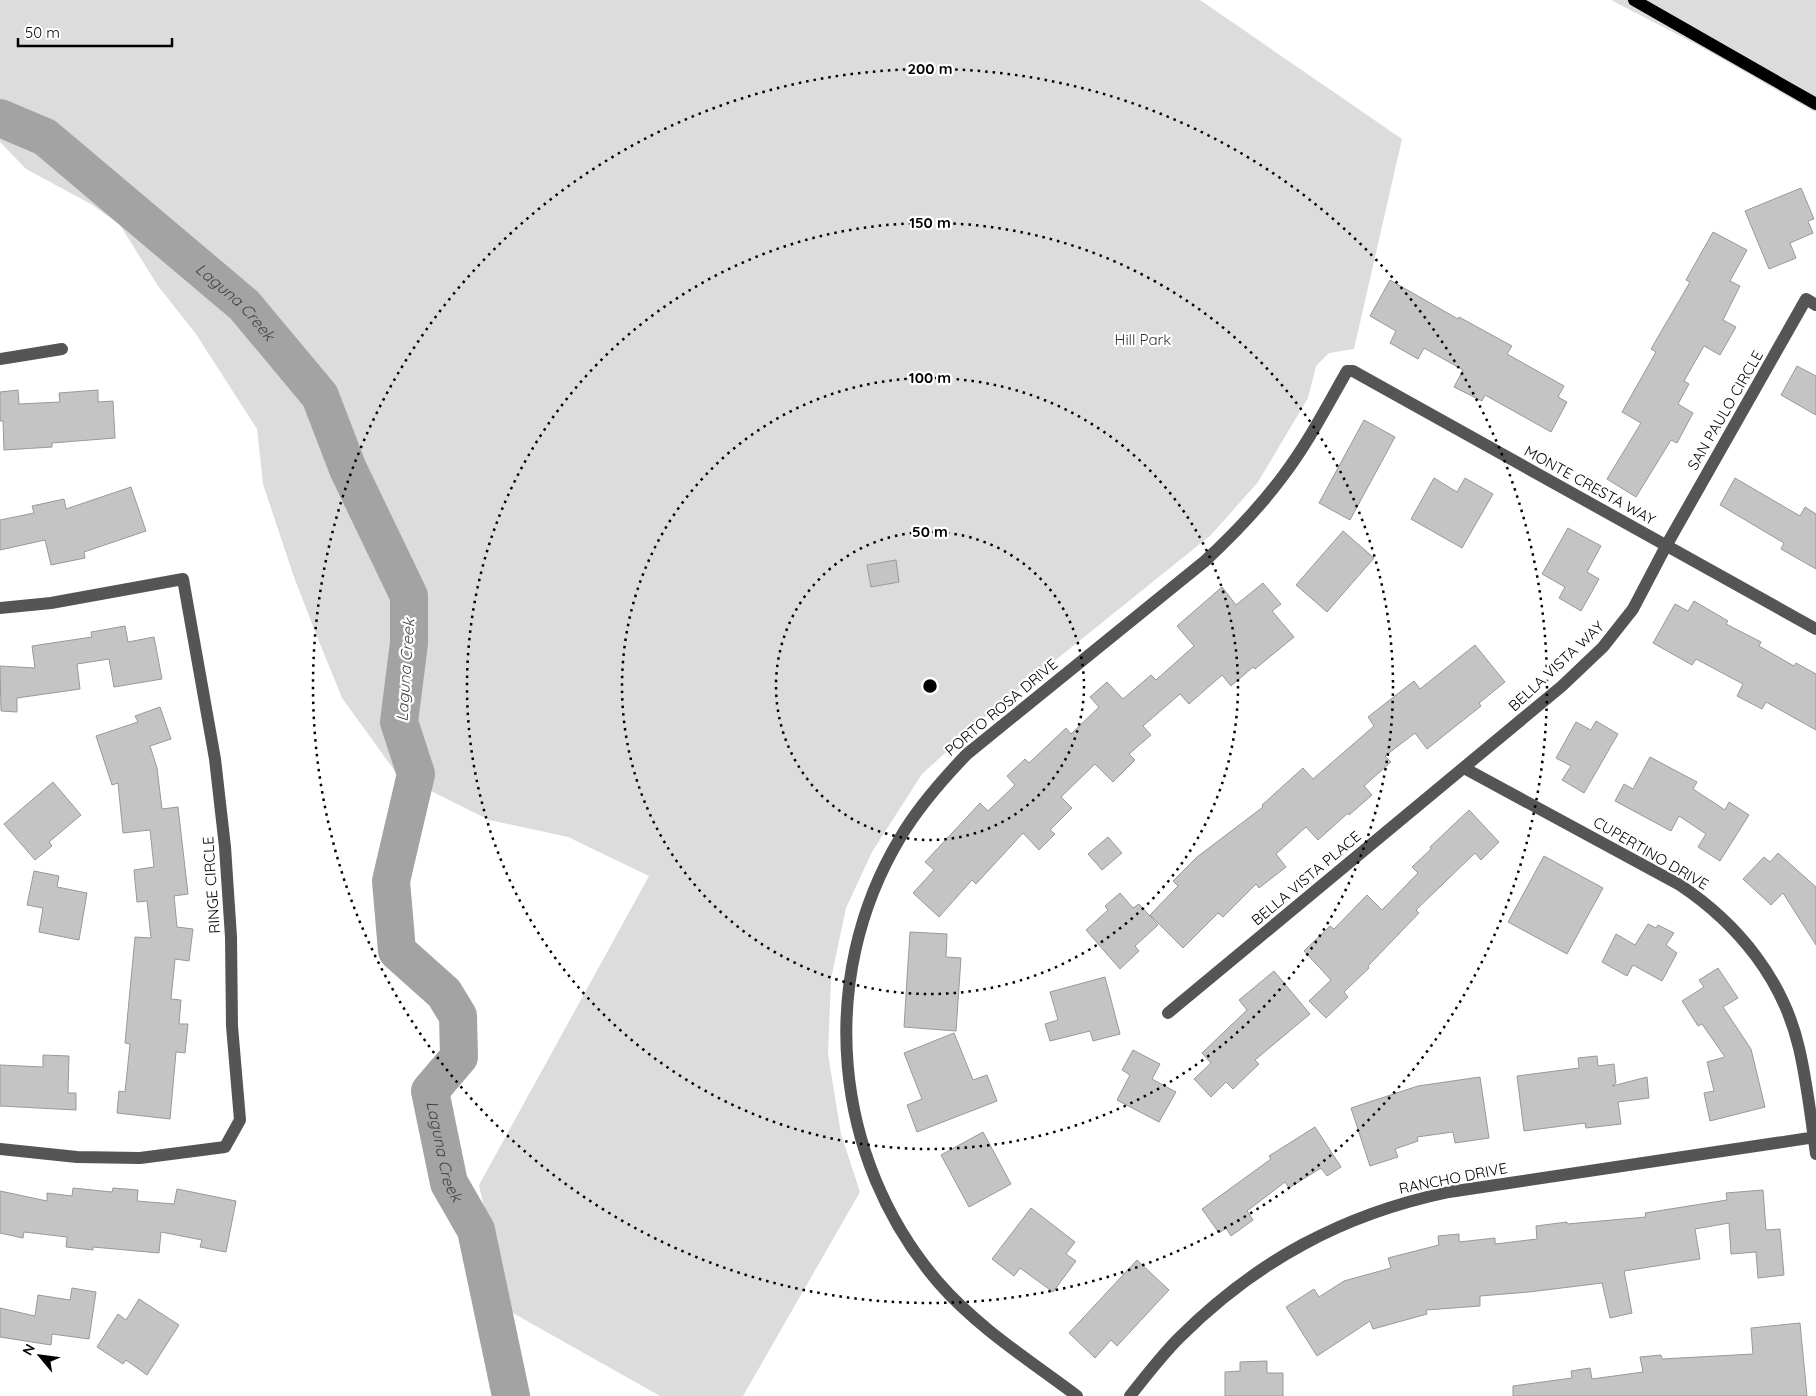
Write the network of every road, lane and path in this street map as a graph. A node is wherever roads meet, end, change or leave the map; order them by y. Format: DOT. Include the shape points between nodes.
graph roads {
  1 [pos="1634,0"];
  2 [pos="1816,104"];
  3 [pos="1816,305"];
  4 [pos="62,350"];
  5 [pos="0,359"];
  6 [pos="1347,371"];
  7 [pos="1666,546"];
  8 [pos="0,608"];
  9 [pos="1816,629"];
  10 [pos="1464,768"];
  11 [pos="1168,1013"];
  12 [pos="1815,1137"];
  13 [pos="0,1149"];
  14 [pos="1816,1154"];
  15 [pos="1077,1396"];
  16 [pos="1130,1396"];
  1 -- 2 [label="main road"];
  3 -- 7 [label="street, SAN PAULO CIRCLE" via="1806,299"];
  4 -- 5 [label="street"];
  6 -- 7 [label="street, MONTE CRESTA WAY" via="1353,370"];
  6 -- 15 [label="street, PORTO ROSA DRIVE" via="1284,475 1225,542 948,773 900,837 864,918 853,960 846,1040 850,1093 862,1144 882,1194 908,1240 940,1283 977,1321"];
  7 -- 9 [label="street, MONTE CRESTA WAY"];
  7 -- 10 [label="street, BELLA VISTA WAY" via="1633,610 1603,647"];
  8 -- 13 [label="street, RINGE CIRCLE" via="51,603 183,579 214,758 225,847 232,1026 240,1120 224,1146 140,1158 76,1157"];
  10 -- 11 [label="street, BELLA VISTA PLACE"];
  10 -- 12 [label="street, CUPERTINO DRIVE" via="1680,885 1734,928 1762,963 1784,1003 1799,1046"];
  12 -- 14 [label="street, CUPERTINO DRIVE"];
  12 -- 16 [label="street, RANCHO DRIVE" via="1449,1192 1374,1212 1325,1232 1257,1271 1178,1339"];
}
